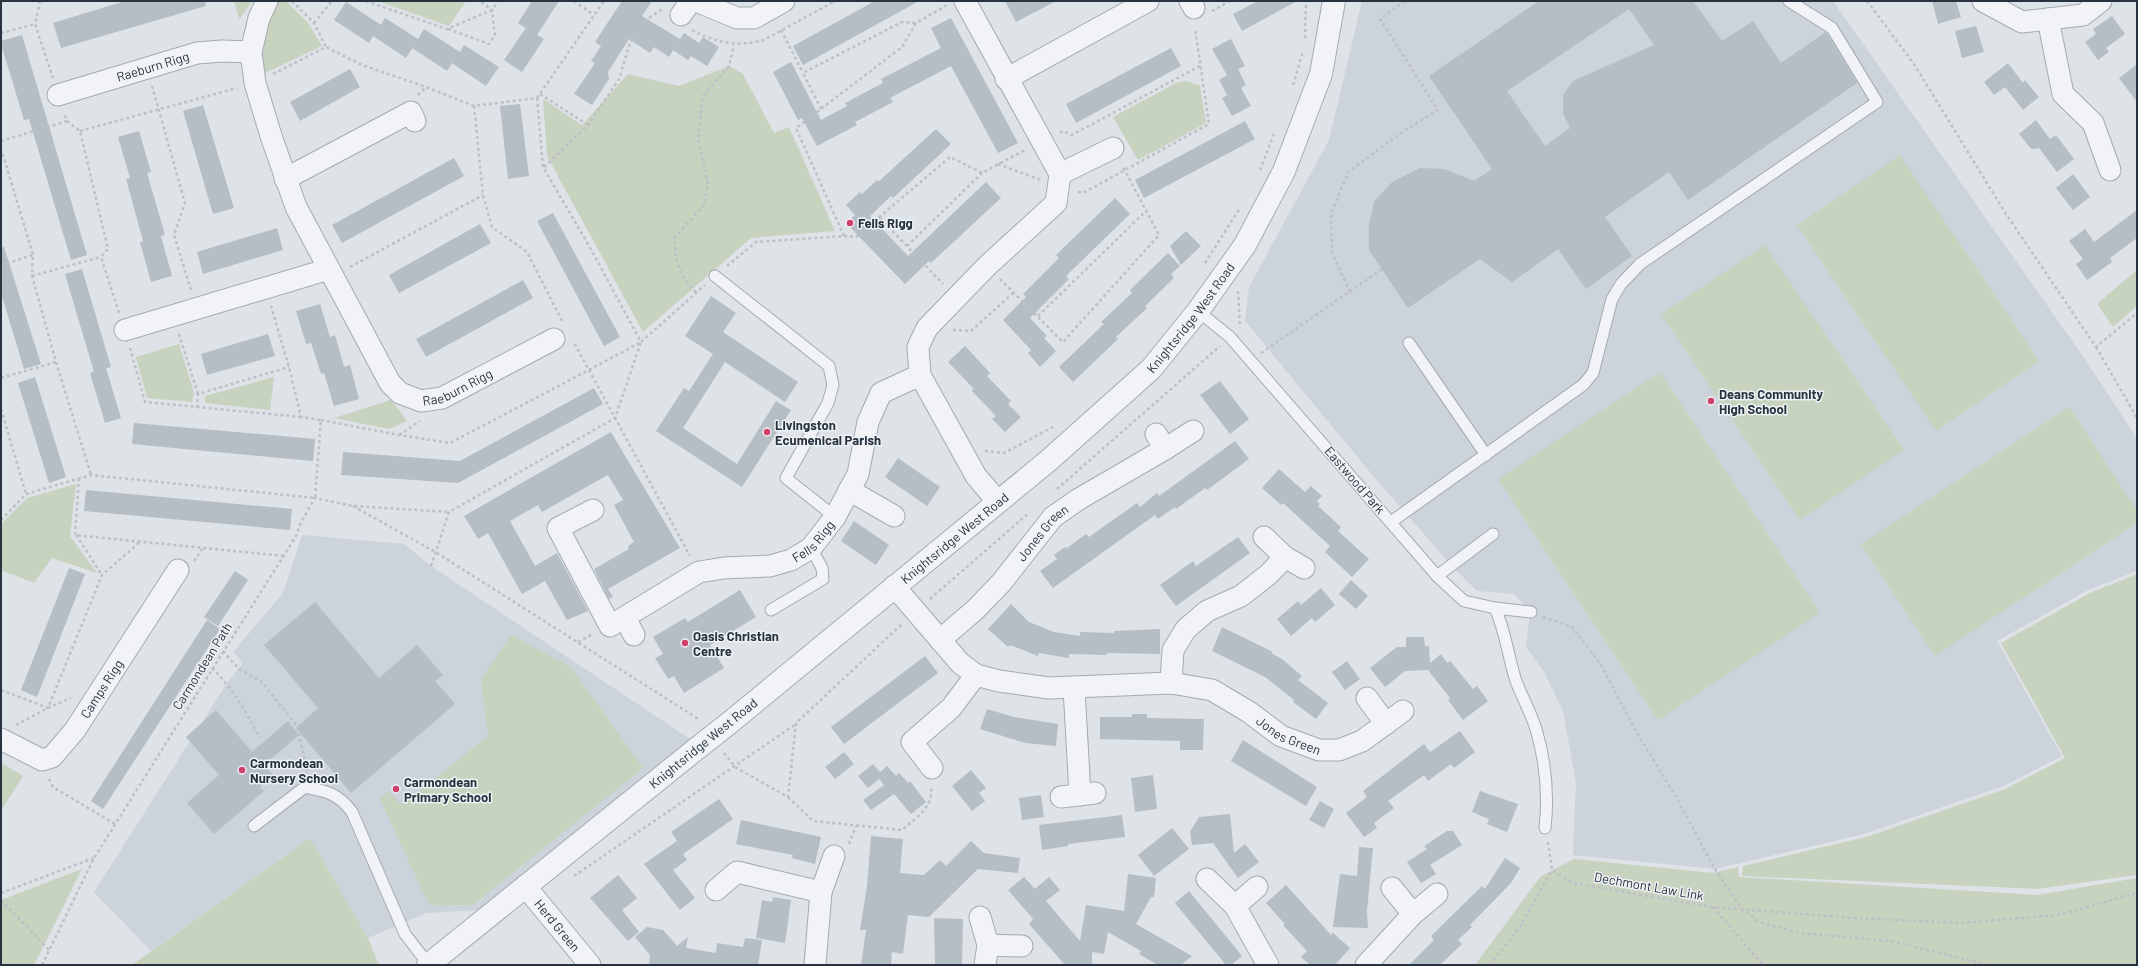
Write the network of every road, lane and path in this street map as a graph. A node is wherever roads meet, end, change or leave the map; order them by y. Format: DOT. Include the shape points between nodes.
graph roads {
  1 [pos="267,1"];
  2 [pos="292,1"];
  3 [pos="332,1"];
  4 [pos="366,1"];
  5 [pos="480,1"];
  6 [pos="498,1"];
  7 [pos="574,1"];
  8 [pos="604,1"];
  9 [pos="696,1"];
  10 [pos="784,1"];
  11 [pos="835,1"];
  12 [pos="954,1"];
  13 [pos="965,1"];
  14 [pos="1148,1"];
  15 [pos="1230,1"];
  16 [pos="1306,1"];
  17 [pos="1334,1"];
  18 [pos="1405,1"];
  19 [pos="1790,1"];
  20 [pos="1867,1"];
  21 [pos="1984,1"];
  22 [pos="2101,1"];
  23 [pos="492,10"];
  24 [pos="1196,12"];
  25 [pos="682,14"];
  26 [pos="594,15"];
  27 [pos="2048,19"];
  28 [pos="314,23"];
  29 [pos="35,24"];
  30 [pos="916,24"];
  31 [pos="447,29"];
  32 [pos="780,30"];
  33 [pos="1,34"];
  34 [pos="734,44"];
  35 [pos="326,47"];
  36 [pos="250,52"];
  37 [pos="1200,66"];
  38 [pos="147,69"];
  39 [pos="803,73"];
  40 [pos="1006,79"];
  41 [pos="1293,87"];
  42 [pos="540,94"];
  43 [pos="58,95"];
  44 [pos="537,98"];
  45 [pos="474,106"];
  46 [pos="821,109"];
  47 [pos="413,117"];
  48 [pos="588,125"];
  49 [pos="1276,130"];
  50 [pos="1041,141"];
  51 [pos="1,148"];
  52 [pos="1113,148"];
  53 [pos="998,164"];
  54 [pos="543,167"];
  55 [pos="2110,170"];
  56 [pos="1125,171"];
  57 [pos="982,173"];
  58 [pos="1259,173"];
  59 [pos="285,178"];
  60 [pos="1059,180"];
  61 [pos="483,195"];
  62 [pos="1240,207"];
  63 [pos="1147,211"];
  64 [pos="880,218"];
  65 [pos="844,236"];
  66 [pos="907,246"];
  67 [pos="33,255"];
  68 [pos="101,257"];
  69 [pos="1,265"];
  70 [pos="987,266"];
  71 [pos="1203,266"];
  72 [pos="1382,269"];
  73 [pos="331,272"];
  74 [pos="32,276"];
  75 [pos="715,276"];
  76 [pos="266,288"];
  77 [pos="696,292"];
  78 [pos="1350,292"];
  79 [pos="1013,293"];
  80 [pos="956,298"];
  81 [pos="196,308"];
  82 [pos="1198,311"];
  83 [pos="2137,312"];
  84 [pos="174,315"];
  85 [pos="1038,316"];
  86 [pos="927,328"];
  87 [pos="124,330"];
  88 [pos="561,336"];
  89 [pos="1230,337"];
  90 [pos="641,342"];
  91 [pos="1409,343"];
  92 [pos="2096,347"];
  93 [pos="1251,360"];
  94 [pos="56,362"];
  95 [pos="289,367"];
  96 [pos="589,370"];
  97 [pos="920,375"];
  98 [pos="1,378"];
  99 [pos="198,394"];
  100 [pos="197,408"];
  101 [pos="1,410"];
  102 [pos="615,418"];
  103 [pos="2137,418"];
  104 [pos="321,420"];
  105 [pos="1060,424"];
  106 [pos="1193,431"];
  107 [pos="961,449"];
  108 [pos="1486,455"];
  109 [pos="91,475"];
  110 [pos="79,478"];
  111 [pos="850,490"];
  112 [pos="1052,493"];
  113 [pos="26,494"];
  114 [pos="315,498"];
  115 [pos="998,502"];
  116 [pos="353,506"];
  117 [pos="1034,508"];
  118 [pos="593,510"];
  119 [pos="449,512"];
  120 [pos="894,516"];
  121 [pos="835,517"];
  122 [pos="1,520"];
  123 [pos="1391,522"];
  124 [pos="1493,534"];
  125 [pos="76,535"];
  126 [pos="1264,537"];
  127 [pos="140,541"];
  128 [pos="811,548"];
  129 [pos="437,553"];
  130 [pos="284,556"];
  131 [pos="1285,557"];
  132 [pos="431,566"];
  133 [pos="1304,568"];
  134 [pos="178,570"];
  135 [pos="699,572"];
  136 [pos="102,575"];
  137 [pos="1437,576"];
  138 [pos="894,586"];
  139 [pos="1495,608"];
  140 [pos="771,610"];
  141 [pos="915,612"];
  142 [pos="1530,612"];
  143 [pos="940,640"];
  144 [pos="223,651"];
  145 [pos="212,668"];
  146 [pos="976,675"];
  147 [pos="1171,683"];
  148 [pos="1074,688"];
  149 [pos="1,690"];
  150 [pos="1367,698"];
  151 [pos="90,706"];
  152 [pos="48,708"];
  153 [pos="1403,711"];
  154 [pos="703,722"];
  155 [pos="796,723"];
  156 [pos="1386,724"];
  157 [pos="8,732"];
  158 [pos="260,738"];
  159 [pos="722,750"];
  160 [pos="42,760"];
  161 [pos="735,767"];
  162 [pos="932,768"];
  163 [pos="312,788"];
  164 [pos="1079,795"];
  165 [pos="788,797"];
  166 [pos="115,824"];
  167 [pos="254,826"];
  168 [pos="1545,828"];
  169 [pos="834,856"];
  170 [pos="94,858"];
  171 [pos="1552,870"];
  172 [pos="570,878"];
  173 [pos="1207,879"];
  174 [pos="526,886"];
  175 [pos="1257,887"];
  176 [pos="1392,888"];
  177 [pos="716,890"];
  178 [pos="821,892"];
  179 [pos="2137,893"];
  180 [pos="1,894"];
  181 [pos="1437,894"];
  182 [pos="1,900"];
  183 [pos="1235,906"];
  184 [pos="1712,907"];
  185 [pos="1742,909"];
  186 [pos="1413,914"];
  187 [pos="980,917"];
  188 [pos="1022,946"];
  189 [pos="49,951"];
  190 [pos="987,955"];
  191 [pos="42,965"];
  192 [pos="428,965"];
  193 [pos="590,965"];
  194 [pos="815,965"];
  195 [pos="1268,965"];
  196 [pos="1366,965"];
  197 [pos="1490,965"];
  198 [pos="1764,965"];
  199 [pos="1988,965"];
  1 -- 36 [label="street, Raeburn Rigg" via="258,18"];
  2 -- 28 [label="path"];
  3 -- 28 [label="path"];
  4 -- 31 [label="path"];
  5 -- 23 [label="path"];
  6 -- 23 [label="path"];
  7 -- 26 [label="path"];
  8 -- 26 [label="path"];
  9 -- 10 [label="street" via="737,18 754,18"];
  11 -- 32 [label="path"];
  12 -- 30 [label="path"];
  13 -- 40 [label="street"];
  14 -- 40 [label="street"];
  15 -- 24 [label="path"];
  16 -- 41 [label="path" via="1305,43"];
  17 -- 82 [label="street, Knightsridge West Road" via="1321,74 1284,171 1245,245"];
  18 -- 78 [label="path" via="1380,19 1438,110 1349,171 1330,214 1332,253"];
  19 -- 108 [label="lane" via="1832,28 1877,102 1640,264 1621,284 1612,300 1593,373 1583,385"];
  20 -- 92 [label="path" via="1914,64 2004,211"];
  21 -- 27 [label="street" via="2022,22"];
  22 -- 27 [label="street" via="2083,15"];
  23 -- 31 [label="path"];
  23 -- 31 [label="path" via="495,35 490,44"];
  24 -- 37 [label="path"];
  25 -- 34 [label="path" via="720,41"];
  25 -- 48 [label="path" via="661,10 644,21 630,43 619,79"];
  26 -- 42 [label="path"];
  27 -- 55 [label="street" via="2063,94 2093,123"];
  28 -- 35 [label="path"];
  29 -- 33 [label="path"];
  30 -- 39 [label="path" via="902,22"];
  30 -- 46 [label="path" via="902,47"];
  32 -- 34 [label="path" via="759,41"];
  32 -- 39 [label="path"];
  34 -- 77 [label="path" via="728,66 703,96 698,139 708,183 704,205 674,238 676,261 684,280"];
  36 -- 38 [label="street, Raeburn Rigg" via="222,51 198,54"];
  36 -- 59 [label="street, Raeburn Rigg" via="255,83"];
  37 -- 50 [label="path" via="1072,135 1063,132"];
  37 -- 56 [label="path" via="1209,124"];
  38 -- 43 [label="street, Raeburn Rigg"];
  38 -- 81 [label="path" via="185,203 174,235"];
  39 -- 46 [label="path"];
  40 -- 50 [label="street"];
  42 -- 44 [label="path"];
  42 -- 48 [label="path"];
  44 -- 45 [label="path"];
  44 -- 54 [label="path"];
  45 -- 47 [label="path" via="426,87 415,98"];
  45 -- 61 [label="path"];
  46 -- 65 [label="path" via="796,128"];
  47 -- 59 [label="street"];
  48 -- 54 [label="path"];
  49 -- 58 [label="path"];
  50 -- 53 [label="path"];
  50 -- 60 [label="street"];
  51 -- 67 [label="path"];
  52 -- 56 [label="path"];
  52 -- 60 [label="street"];
  53 -- 57 [label="path"];
  53 -- 60 [label="path"];
  54 -- 90 [label="path"];
  56 -- 60 [label="path" via="1083,193"];
  56 -- 63 [label="path"];
  57 -- 64 [label="path" via="950,157"];
  57 -- 66 [label="path"];
  59 -- 73 [label="street, Raeburn Rigg" via="296,207"];
  60 -- 70 [label="street" via="1056,203"];
  61 -- 73 [label="path"];
  61 -- 88 [label="path" via="492,228 526,252"];
  62 -- 71 [label="path"];
  63 -- 85 [label="path"];
  63 -- 85 [label="path" via="1159,235 1063,342"];
  64 -- 65 [label="path" via="856,237"];
  64 -- 66 [label="path"];
  65 -- 75 [label="path" via="756,242"];
  66 -- 80 [label="path"];
  67 -- 69 [label="path"];
  67 -- 74 [label="path"];
  68 -- 74 [label="path"];
  70 -- 79 [label="path"];
  70 -- 80 [label="street"];
  72 -- 78 [label="path"];
  73 -- 76 [label="street"];
  73 -- 88 [label="street, Raeburn Rigg" via="390,383 400,393 420,401 442,398"];
  74 -- 94 [label="path"];
  75 -- 77 [label="path"];
  75 -- 121 [label="lane" via="829,366 833,385 828,403 786,478"];
  76 -- 81 [label="street"];
  76 -- 95 [label="path"];
  77 -- 90 [label="path"];
  78 -- 93 [label="path"];
  79 -- 85 [label="path"];
  79 -- 86 [label="path" via="971,331"];
  80 -- 86 [label="street"];
  81 -- 84 [label="street"];
  82 -- 89 [label="lane, Eastwood Park"];
  82 -- 115 [label="street, Knightsridge West Road" via="1151,369"];
  83 -- 92 [label="path"];
  84 -- 87 [label="street"];
  84 -- 99 [label="path"];
  86 -- 97 [label="street" via="918,347"];
  88 -- 96 [label="path"];
  89 -- 93 [label="lane, Eastwood Park"];
  89 -- 112 [label="path"];
  90 -- 96 [label="path"];
  90 -- 102 [label="path"];
  91 -- 108 [label="lane"];
  92 -- 103 [label="path"];
  93 -- 123 [label="lane, Eastwood Park"];
  94 -- 98 [label="path"];
  94 -- 109 [label="path"];
  95 -- 99 [label="path"];
  95 -- 104 [label="path" via="301,417"];
  96 -- 102 [label="path"];
  96 -- 104 [label="path" via="450,443"];
  97 -- 107 [label="street"];
  97 -- 111 [label="street, Fells Rigg" via="881,393 868,422 858,474"];
  99 -- 100 [label="path"];
  101 -- 113 [label="path"];
  102 -- 119 [label="path"];
  102 -- 135 [label="path"];
  104 -- 114 [label="path"];
  105 -- 107 [label="path" via="1004,453"];
  106 -- 143 [label="street, Jones Green" via="1160,441 1053,517 1001,583"];
  107 -- 115 [label="street" via="976,476"];
  108 -- 123 [label="lane"];
  109 -- 110 [label="path"];
  109 -- 114 [label="path"];
  110 -- 113 [label="path"];
  110 -- 125 [label="path"];
  111 -- 120 [label="street"];
  111 -- 121 [label="street, Fells Rigg"];
  113 -- 122 [label="path"];
  114 -- 116 [label="path"];
  114 -- 130 [label="path, Carmondean Path"];
  115 -- 138 [label="street, Knightsridge West Road"];
  116 -- 119 [label="path"];
  116 -- 129 [label="path"];
  117 -- 141 [label="path"];
  118 -- 135 [label="street, Fells Rigg" via="558,528 623,626"];
  119 -- 129 [label="path"];
  121 -- 128 [label="street, Fells Rigg"];
  123 -- 137 [label="lane, Eastwood Park"];
  124 -- 137 [label="lane"];
  125 -- 127 [label="path"];
  125 -- 136 [label="path"];
  126 -- 131 [label="street"];
  127 -- 130 [label="path"];
  127 -- 136 [label="path"];
  128 -- 135 [label="street, Fells Rigg" via="791,560 770,566"];
  128 -- 140 [label="lane" via="822,568 823,579"];
  129 -- 132 [label="path"];
  129 -- 154 [label="path"];
  130 -- 144 [label="path, Carmondean Path"];
  131 -- 133 [label="street"];
  131 -- 147 [label="street" via="1269,574 1241,596 1207,611 1186,629 1174,650"];
  134 -- 151 [label="street, Camps Rigg"];
  136 -- 152 [label="path"];
  137 -- 139 [label="lane, Eastwood Park" via="1464,601"];
  138 -- 141 [label="street, Jones Green"];
  138 -- 174 [label="street, Knightsridge West Road, bridge" via="728,724"];
  139 -- 142 [label="lane, Eastwood Park"];
  139 -- 168 [label="lane" via="1503,625 1516,681 1536,728 1546,772 1548,801"];
  141 -- 143 [label="street, Jones Green"];
  141 -- 155 [label="path"];
  142 -- 185 [label="path" via="1572,627 1600,663 1715,869"];
  143 -- 146 [label="street, Jones Green" via="960,663"];
  144 -- 145 [label="path, Carmondean Path"];
  144 -- 163 [label="path" via="239,669 262,682 297,726"];
  145 -- 158 [label="path" via="227,682 241,702"];
  145 -- 166 [label="path, Carmondean Path"];
  146 -- 148 [label="street, Jones Green" via="1042,687"];
  146 -- 162 [label="street" via="951,708 908,736"];
  147 -- 148 [label="street, Jones Green" via="1125,683"];
  147 -- 156 [label="street, Jones Green" via="1212,690 1249,712 1281,736 1318,750 1339,750 1362,741"];
  148 -- 164 [label="street"];
  149 -- 152 [label="path"];
  150 -- 156 [label="street"];
  151 -- 152 [label="path" via="75,697"];
  151 -- 160 [label="street, Camps Rigg" via="75,730 52,757"];
  152 -- 157 [label="path"];
  153 -- 156 [label="street, Jones Green"];
  155 -- 161 [label="path"];
  155 -- 165 [label="path"];
  157 -- 160 [label="street"];
  159 -- 161 [label="path"];
  160 -- 166 [label="path" via="53,787"];
  161 -- 165 [label="path"];
  161 -- 172 [label="path"];
  162 -- 165 [label="path" via="932,794 928,806 902,830 813,821"];
  163 -- 167 [label="lane" via="305,787"];
  163 -- 192 [label="lane" via="343,800 352,812 405,934"];
  166 -- 170 [label="path, Carmondean Path"];
  168 -- 171 [label="path"];
  169 -- 178 [label="street"];
  170 -- 180 [label="path"];
  170 -- 189 [label="path, Carmondean Path"];
  171 -- 184 [label="path, Dechmont Law Link" via="1573,883"];
  171 -- 197 [label="path" via="1522,925"];
  173 -- 183 [label="street"];
  174 -- 192 [label="street, Knightsridge West Road"];
  174 -- 193 [label="street, Herd Green"];
  175 -- 183 [label="street"];
  176 -- 186 [label="street"];
  177 -- 178 [label="street" via="737,872"];
  178 -- 194 [label="street"];
  179 -- 185 [label="path" via="2058,915 1961,923"];
  181 -- 186 [label="street"];
  182 -- 189 [label="path"];
  183 -- 195 [label="street"];
  184 -- 185 [label="path"];
  184 -- 198 [label="path, Dechmont Law Link"];
  185 -- 199 [label="path" via="1759,922 1799,932 1891,942"];
  186 -- 196 [label="street"];
  187 -- 190 [label="street"];
  188 -- 190 [label="street"];
  189 -- 191 [label="path, Carmondean Path"];
}
